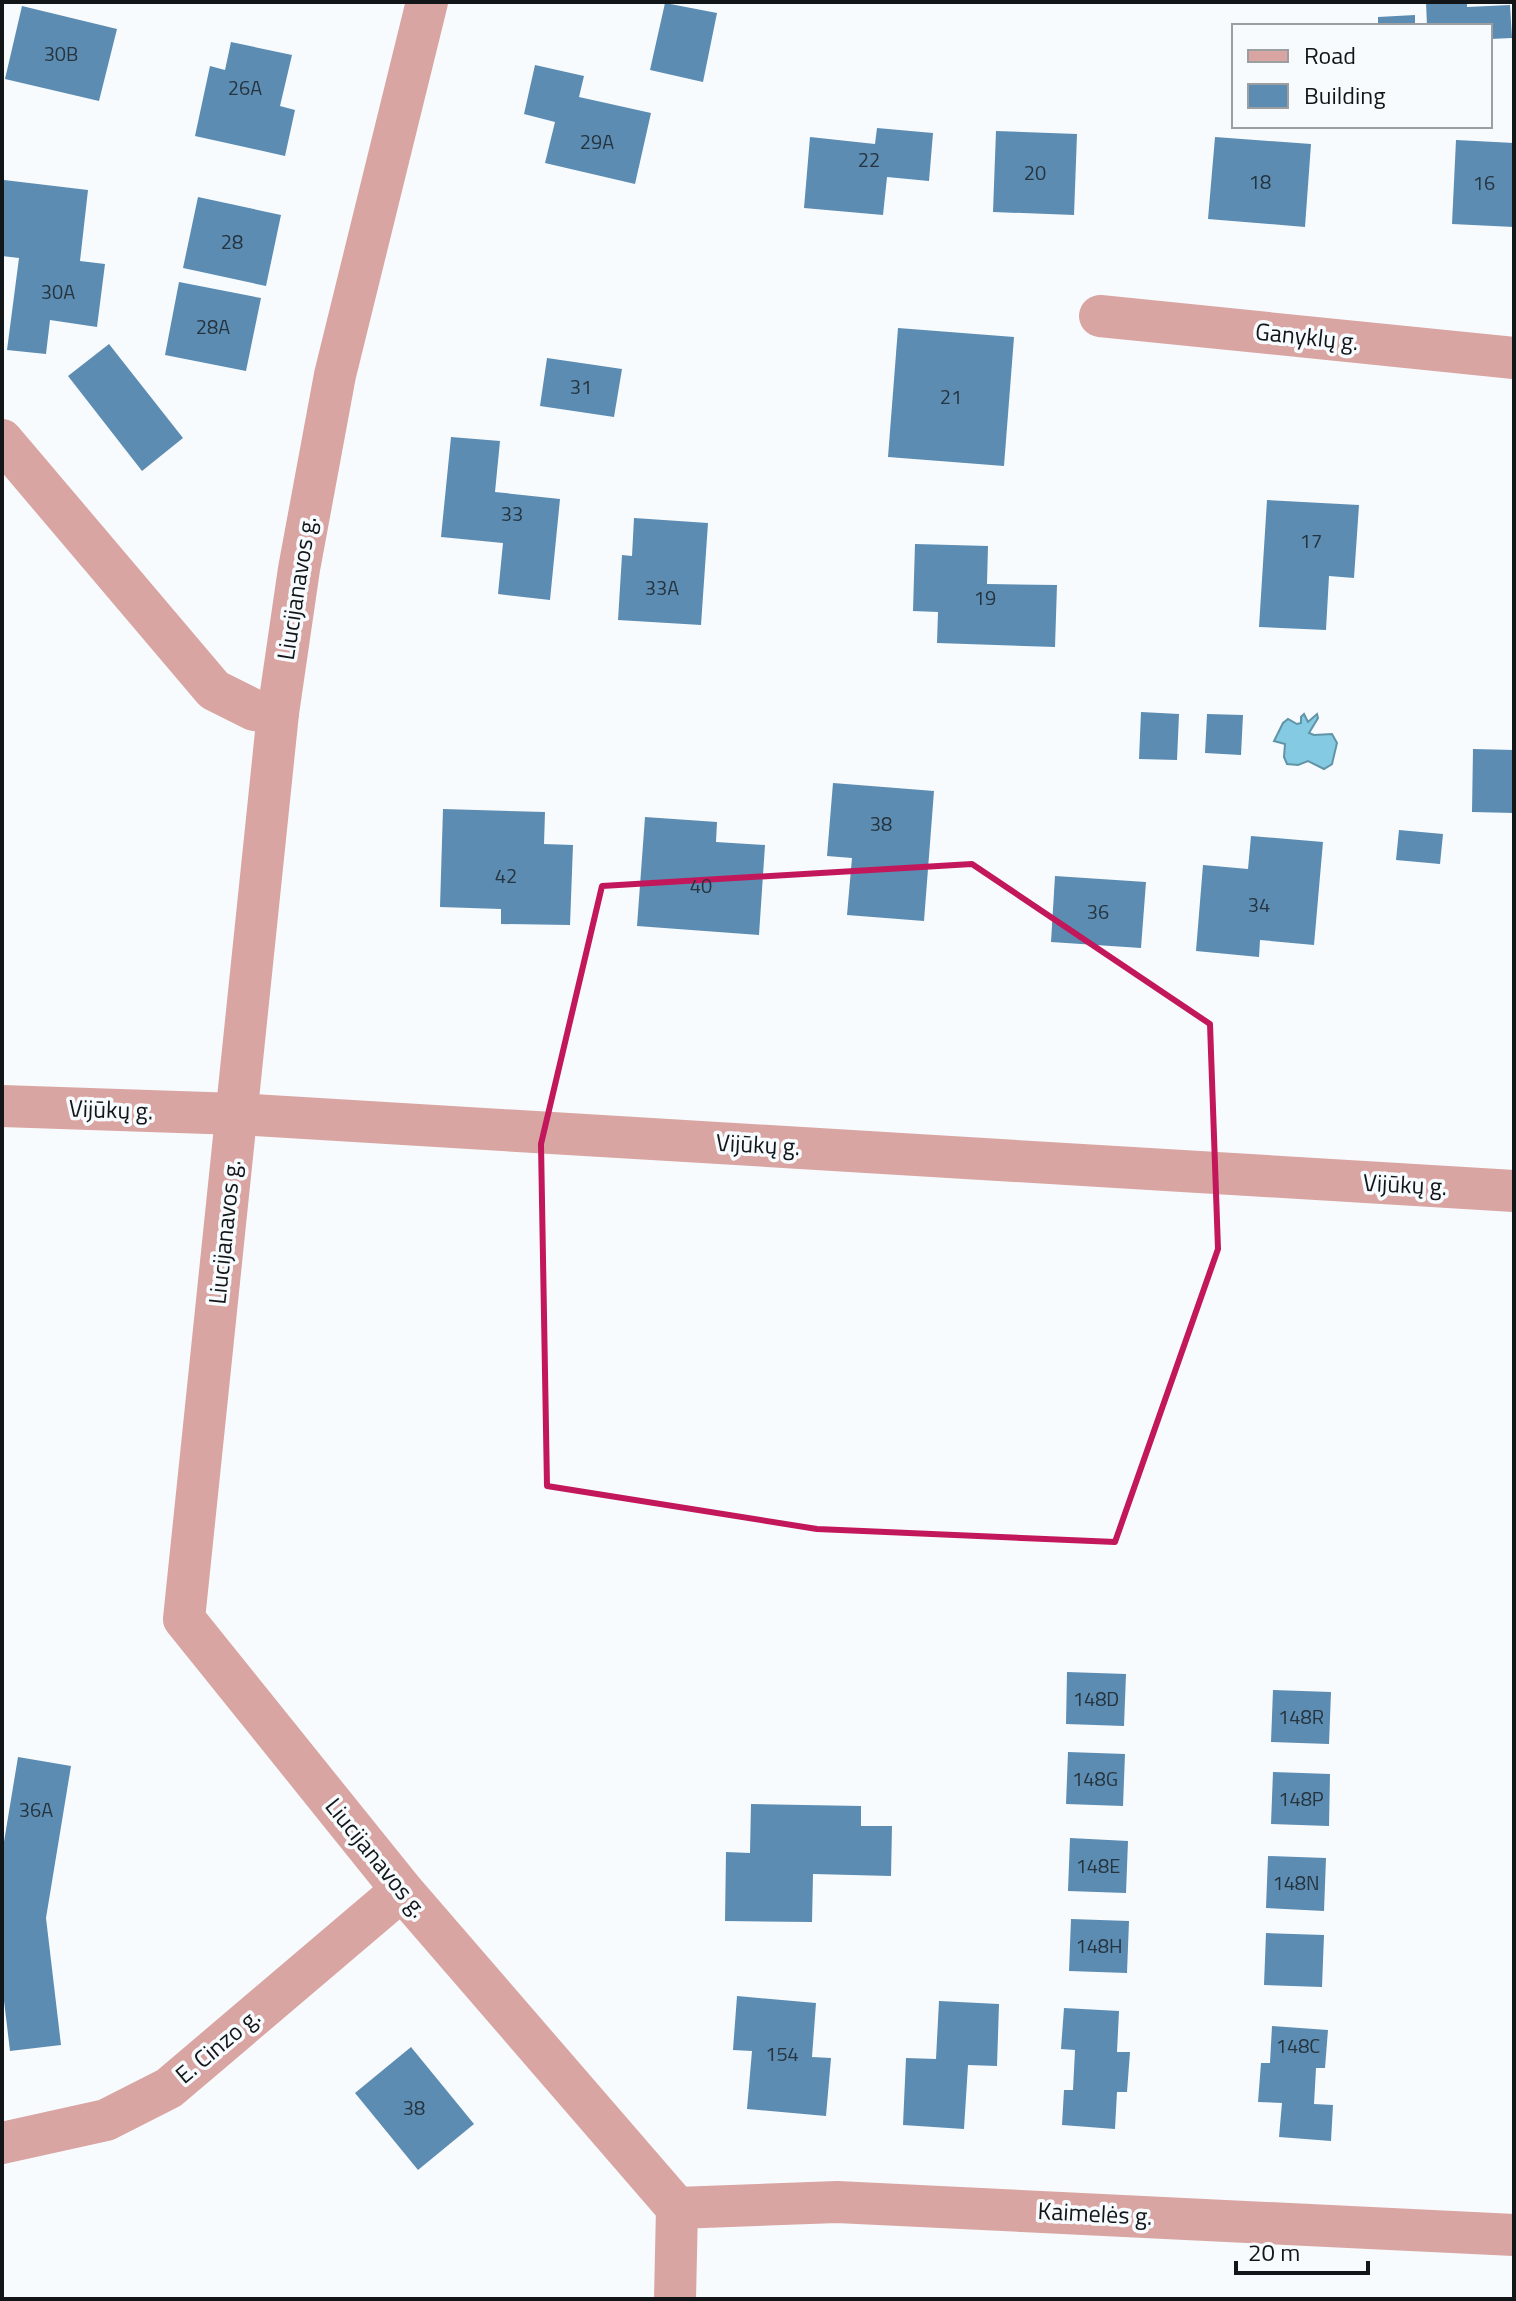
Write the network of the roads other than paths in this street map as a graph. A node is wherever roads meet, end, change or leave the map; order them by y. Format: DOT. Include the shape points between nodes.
graph roads {
  1 [pos="427,2"];
  2 [pos="1100,316"];
  3 [pos="1514,358"];
  4 [pos="2,440"];
  5 [pos="278,713"];
  6 [pos="2,1106"];
  7 [pos="237,1114"];
  8 [pos="1514,1191"];
  9 [pos="402,1890"];
  10 [pos="2,2143"];
  11 [pos="677,2208"];
  12 [pos="1514,2235"];
  13 [pos="675,2299"];
  1 -- 5 [label="street, Liucijanavos g." via="335,375"];
  2 -- 3 [label="street, Ganyklų g."];
  4 -- 5 [label="street" via="214,690 254,710"];
  5 -- 7 [label="street, Liucijanavos g."];
  6 -- 7 [label="street, Vijūkų g."];
  7 -- 8 [label="street, Vijūkų g."];
  7 -- 9 [label="street, Liucijanavos g." via="184,1619"];
  9 -- 10 [label="street, E. Cinzo g." via="169,2088 106,2120"];
  9 -- 11 [label="street, Liucijanavos g."];
  11 -- 12 [label="street, Kaimelės g." via="837,2202"];
  11 -- 13 [label="street"];
}
